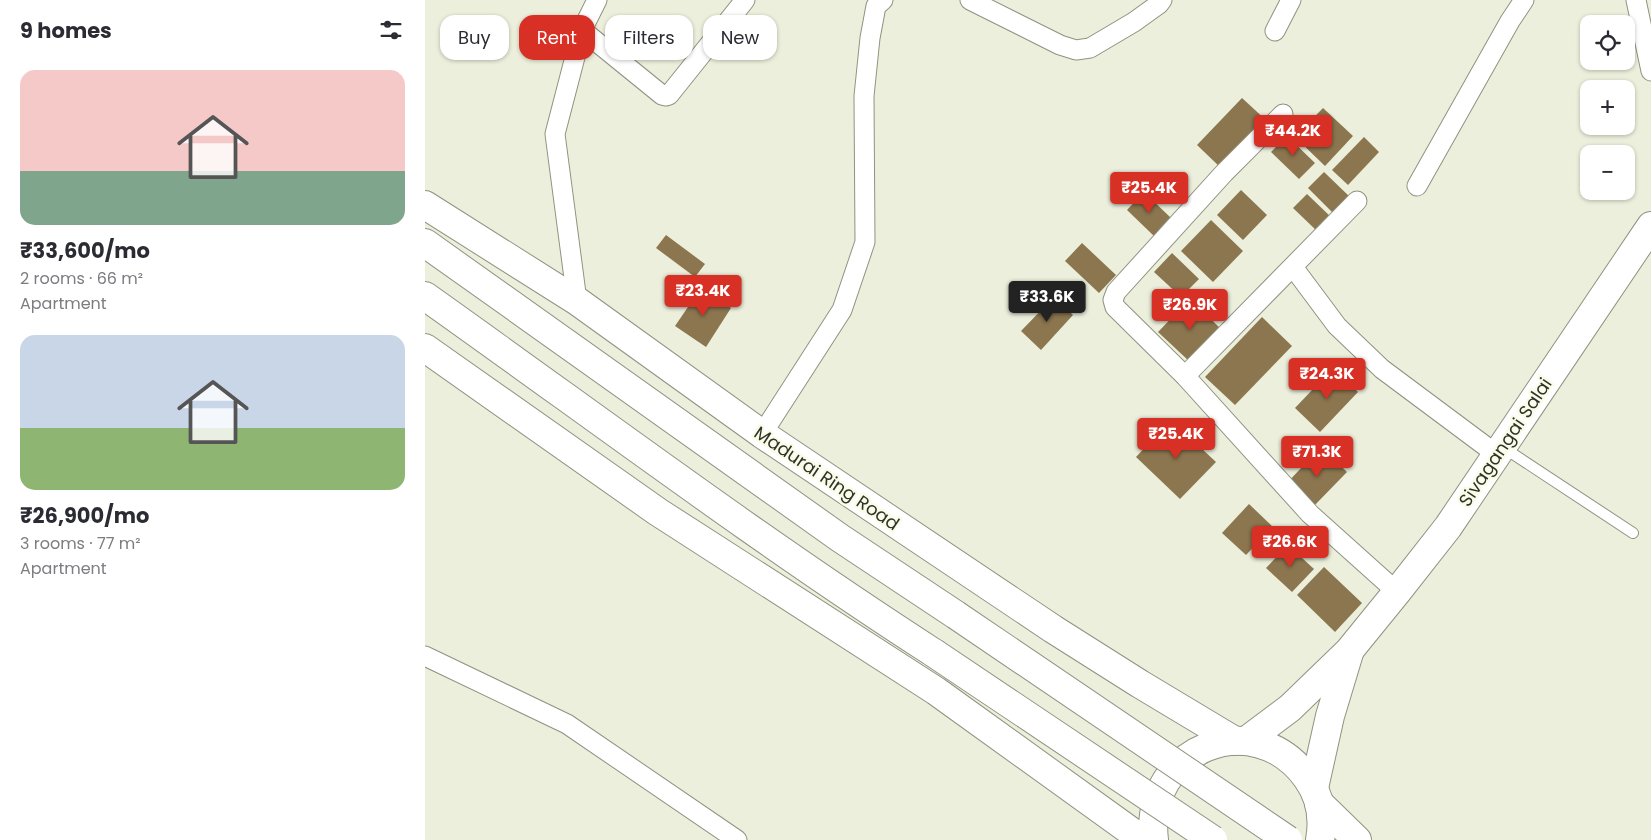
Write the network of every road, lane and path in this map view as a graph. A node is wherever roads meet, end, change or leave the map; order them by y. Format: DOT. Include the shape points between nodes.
graph roads {
  1 [pos="597,0"];
  2 [pos="745,0"];
  3 [pos="970,0"];
  4 [pos="1162,0"];
  5 [pos="1291,0"];
  6 [pos="1523,0"];
  7 [pos="1636,0"];
  8 [pos="875,2"];
  9 [pos="590,15"];
  10 [pos="1275,31"];
  11 [pos="595,40"];
  12 [pos="574,60"];
  13 [pos="1651,71"];
  14 [pos="1283,114"];
  15 [pos="1417,186"];
  16 [pos="1357,201"];
  17 [pos="425,205"];
  18 [pos="1651,226"];
  19 [pos="425,244"];
  20 [pos="1293,267"];
  21 [pos="425,296"];
  22 [pos="577,301"];
  23 [pos="425,348"];
  24 [pos="1185,376"];
  25 [pos="762,434"];
  26 [pos="1499,450"];
  27 [pos="1633,533"];
  28 [pos="1397,592"];
  29 [pos="1349,651"];
  30 [pos="425,656"];
  31 [pos="1241,741"];
  32 [pos="1316,795"];
  33 [pos="737,840"];
  34 [pos="1143,840"];
  35 [pos="1154,840"];
  36 [pos="1213,840"];
  37 [pos="1288,840"];
  38 [pos="1320,840"];
  39 [pos="1357,840"];
  1 -- 9 [label="street"];
  2 -- 11 [label="street" via="666,96"];
  3 -- 4 [label="street" via="1059,45 1076,50 1090,48 1134,22"];
  5 -- 10 [label="street"];
  6 -- 15 [label="street"];
  7 -- 13 [label="street"];
  8 -- 25 [label="street" via="864,96 865,242 842,310"];
  12 -- 22 [label="street" via="555,134"];
  14 -- 24 [label="street" via="1224,173 1116,292 1113,300 1115,307"];
  16 -- 20 [label="street"];
  17 -- 22 [label="main road, Madurai Ring Road"];
  18 -- 26 [label="main road, Sivagangai Salai"];
  19 -- 37 [label="main road, bridge" via="840,538"];
  20 -- 24 [label="street"];
  20 -- 26 [label="street" via="1337,326 1382,369"];
  21 -- 36 [label="main road, bridge" via="815,574"];
  22 -- 25 [label="main road, Madurai Ring Road"];
  23 -- 34 [label="main road" via="658,512 936,691"];
  24 -- 28 [label="street" via="1310,514"];
  25 -- 31 [label="main road, Madurai Ring Road" via="1053,629 1140,684"];
  26 -- 27 [label="lane"];
  26 -- 28 [label="main road, Sivagangai Salai" via="1448,527"];
  28 -- 29 [label="main road, Sivagangai Salai"];
  29 -- 31 [label="main road, Sivagangai Salai" via="1290,708"];
  29 -- 32 [label="main road, Sivagangai Salai" via="1330,716"];
  30 -- 33 [label="street" via="567,724"];
  31 -- 32 [label="main road, Madurai Ring Road" via="1273,749 1297,765"];
  31 -- 35 [label="main road, Madurai Ring Road" via="1210,745 1187,757 1169,775 1157,798 1152,823"];
  32 -- 38 [label="main road, Madurai Ring Road" via="1322,829"];
  32 -- 39 [label="main road, Madurai Ring Road"];
}
